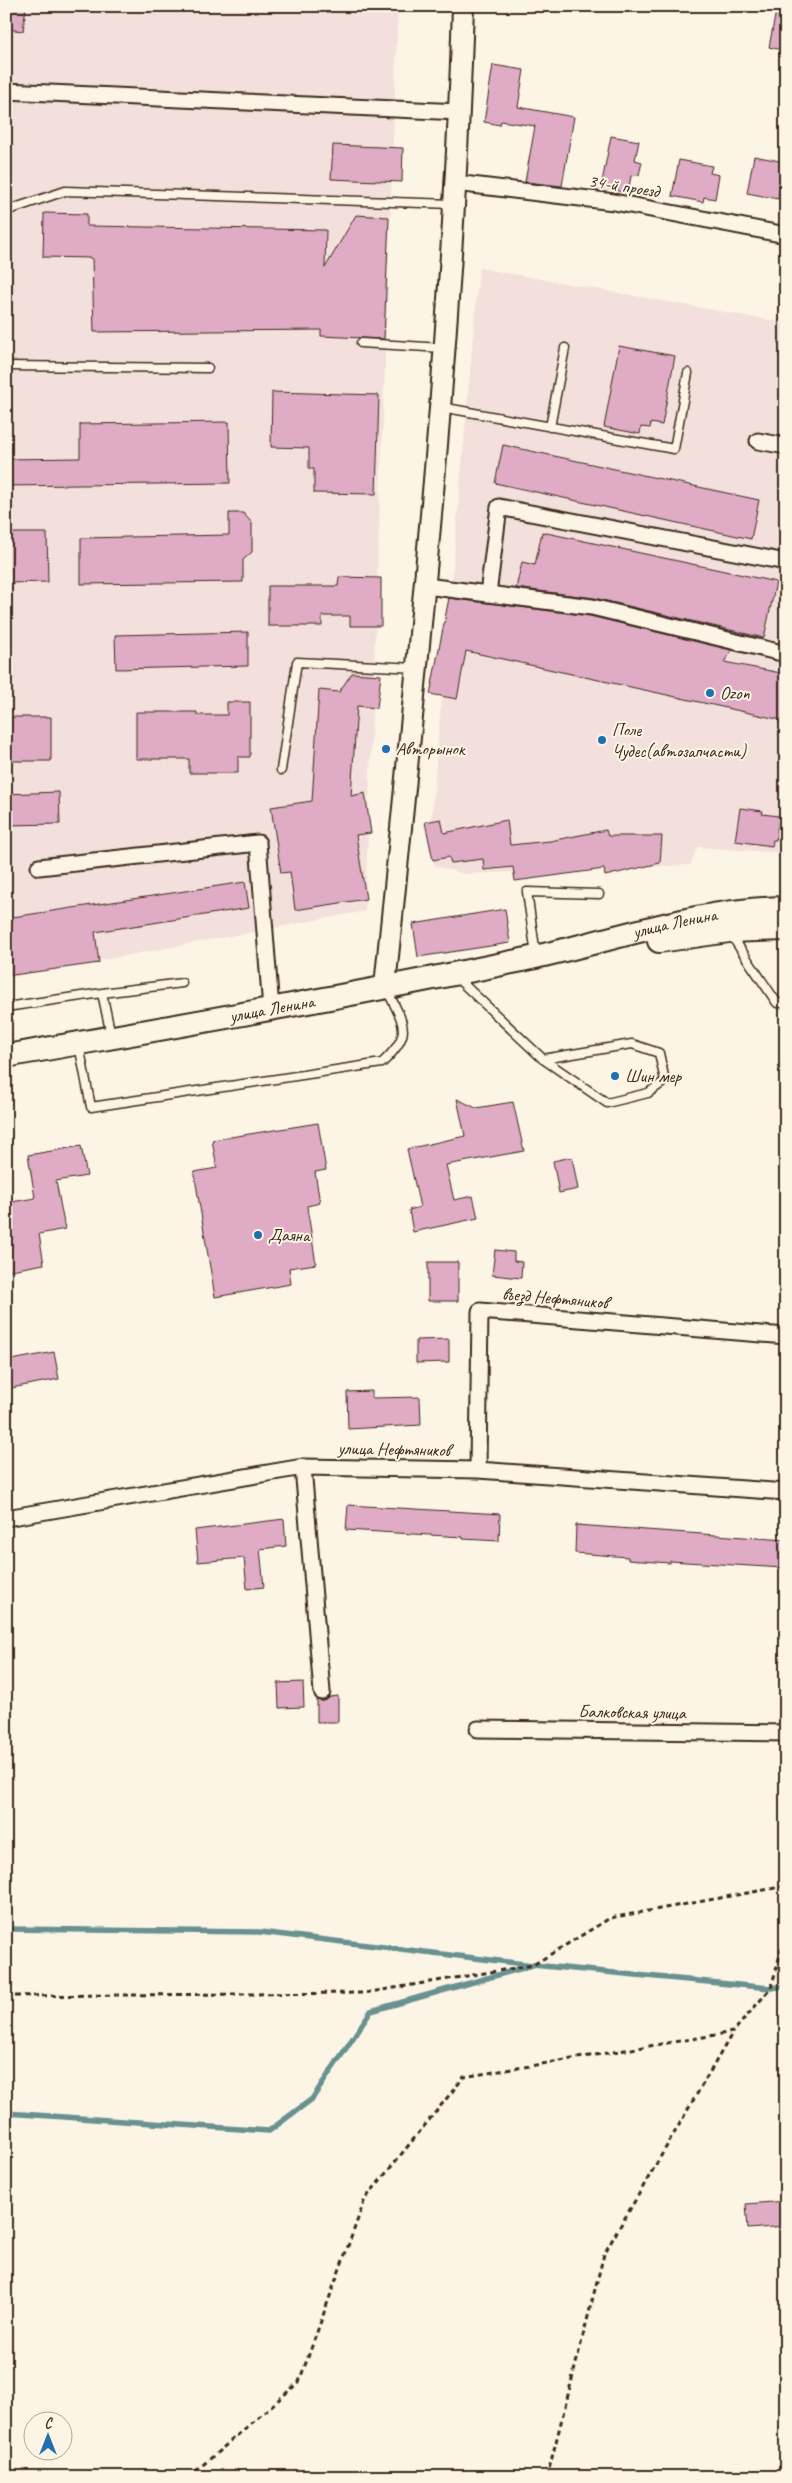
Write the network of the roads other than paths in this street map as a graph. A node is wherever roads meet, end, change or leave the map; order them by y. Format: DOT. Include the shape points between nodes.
graph roads {
  1 [pos="463,6"];
  2 [pos="6,91"];
  3 [pos="460,112"];
  4 [pos="455,183"];
  5 [pos="453,204"];
  6 [pos="6,211"];
  7 [pos="786,235"];
  8 [pos="361,343"];
  9 [pos="443,348"];
  10 [pos="565,348"];
  11 [pos="6,366"];
  12 [pos="208,368"];
  13 [pos="688,373"];
  14 [pos="439,407"];
  15 [pos="550,427"];
  16 [pos="758,441"];
  17 [pos="786,446"];
  18 [pos="786,562"];
  19 [pos="426,586"];
  20 [pos="488,594"];
  21 [pos="786,654"];
  22 [pos="418,668"];
  23 [pos="281,770"];
  24 [pos="39,867"];
  25 [pos="599,894"];
  26 [pos="786,908"];
  27 [pos="786,929"];
  28 [pos="729,931"];
  29 [pos="536,957"];
  30 [pos="453,974"];
  31 [pos="182,983"];
  32 [pos="385,986"];
  33 [pos="102,993"];
  34 [pos="786,1003"];
  35 [pos="6,1007"];
  36 [pos="270,1009"];
  37 [pos="112,1037"];
  38 [pos="79,1043"];
  39 [pos="6,1056"];
  40 [pos="543,1059"];
  41 [pos="786,1336"];
  42 [pos="303,1467"];
  43 [pos="478,1470"];
  44 [pos="786,1492"];
  45 [pos="6,1518"];
  46 [pos="322,1692"];
  47 [pos="478,1729"];
  48 [pos="786,1733"];
  1 -- 3 [label="street"];
  2 -- 3 [label="street"];
  3 -- 4 [label="street"];
  4 -- 5 [label="street"];
  4 -- 7 [label="street, 34-й проезд" via="614,202"];
  5 -- 6 [label="lane" via="65,191"];
  5 -- 9 [label="street"];
  8 -- 9 [label="lane"];
  9 -- 14 [label="street"];
  10 -- 15 [label="lane"];
  11 -- 12 [label="lane"];
  13 -- 15 [label="lane" via="674,449"];
  14 -- 15 [label="lane"];
  14 -- 19 [label="street"];
  16 -- 17 [label="street"];
  18 -- 20 [label="street" via="498,507"];
  19 -- 20 [label="street"];
  19 -- 22 [label="street"];
  20 -- 21 [label="street" via="592,607"];
  22 -- 23 [label="lane" via="296,662"];
  22 -- 32 [label="street"];
  24 -- 36 [label="street" via="258,843"];
  25 -- 29 [label="lane" via="527,892"];
  26 -- 29 [label="main road, улица Ленина" via="718,913"];
  27 -- 28 [label="main road, улица Ленина"];
  28 -- 29 [label="main road, улица Ленина"];
  28 -- 34 [label="lane" via="777,1003"];
  29 -- 30 [label="main road, улица Ленина"];
  30 -- 32 [label="main road, улица Ленина"];
  30 -- 40 [label="lane"];
  31 -- 33 [label="lane"];
  32 -- 36 [label="main road, улица Ленина"];
  32 -- 38 [label="lane" via="404,1025 399,1047 382,1063 91,1108"];
  33 -- 35 [label="lane"];
  33 -- 37 [label="lane"];
  36 -- 37 [label="main road, улица Ленина"];
  37 -- 38 [label="main road, улица Ленина"];
  38 -- 39 [label="main road, улица Ленина"];
  40 -- 40 [label="lane" via="607,1103 648,1093 666,1081 659,1053 632,1044"];
  41 -- 43 [label="street, въезд Нефтяников" via="480,1311"];
  42 -- 43 [label="street, улица Нефтяников"];
  42 -- 45 [label="street, улица Нефтяников"];
  42 -- 46 [label="street"];
  43 -- 44 [label="street, улица Нефтяников"];
  47 -- 48 [label="street, Балковская улица"];
}
